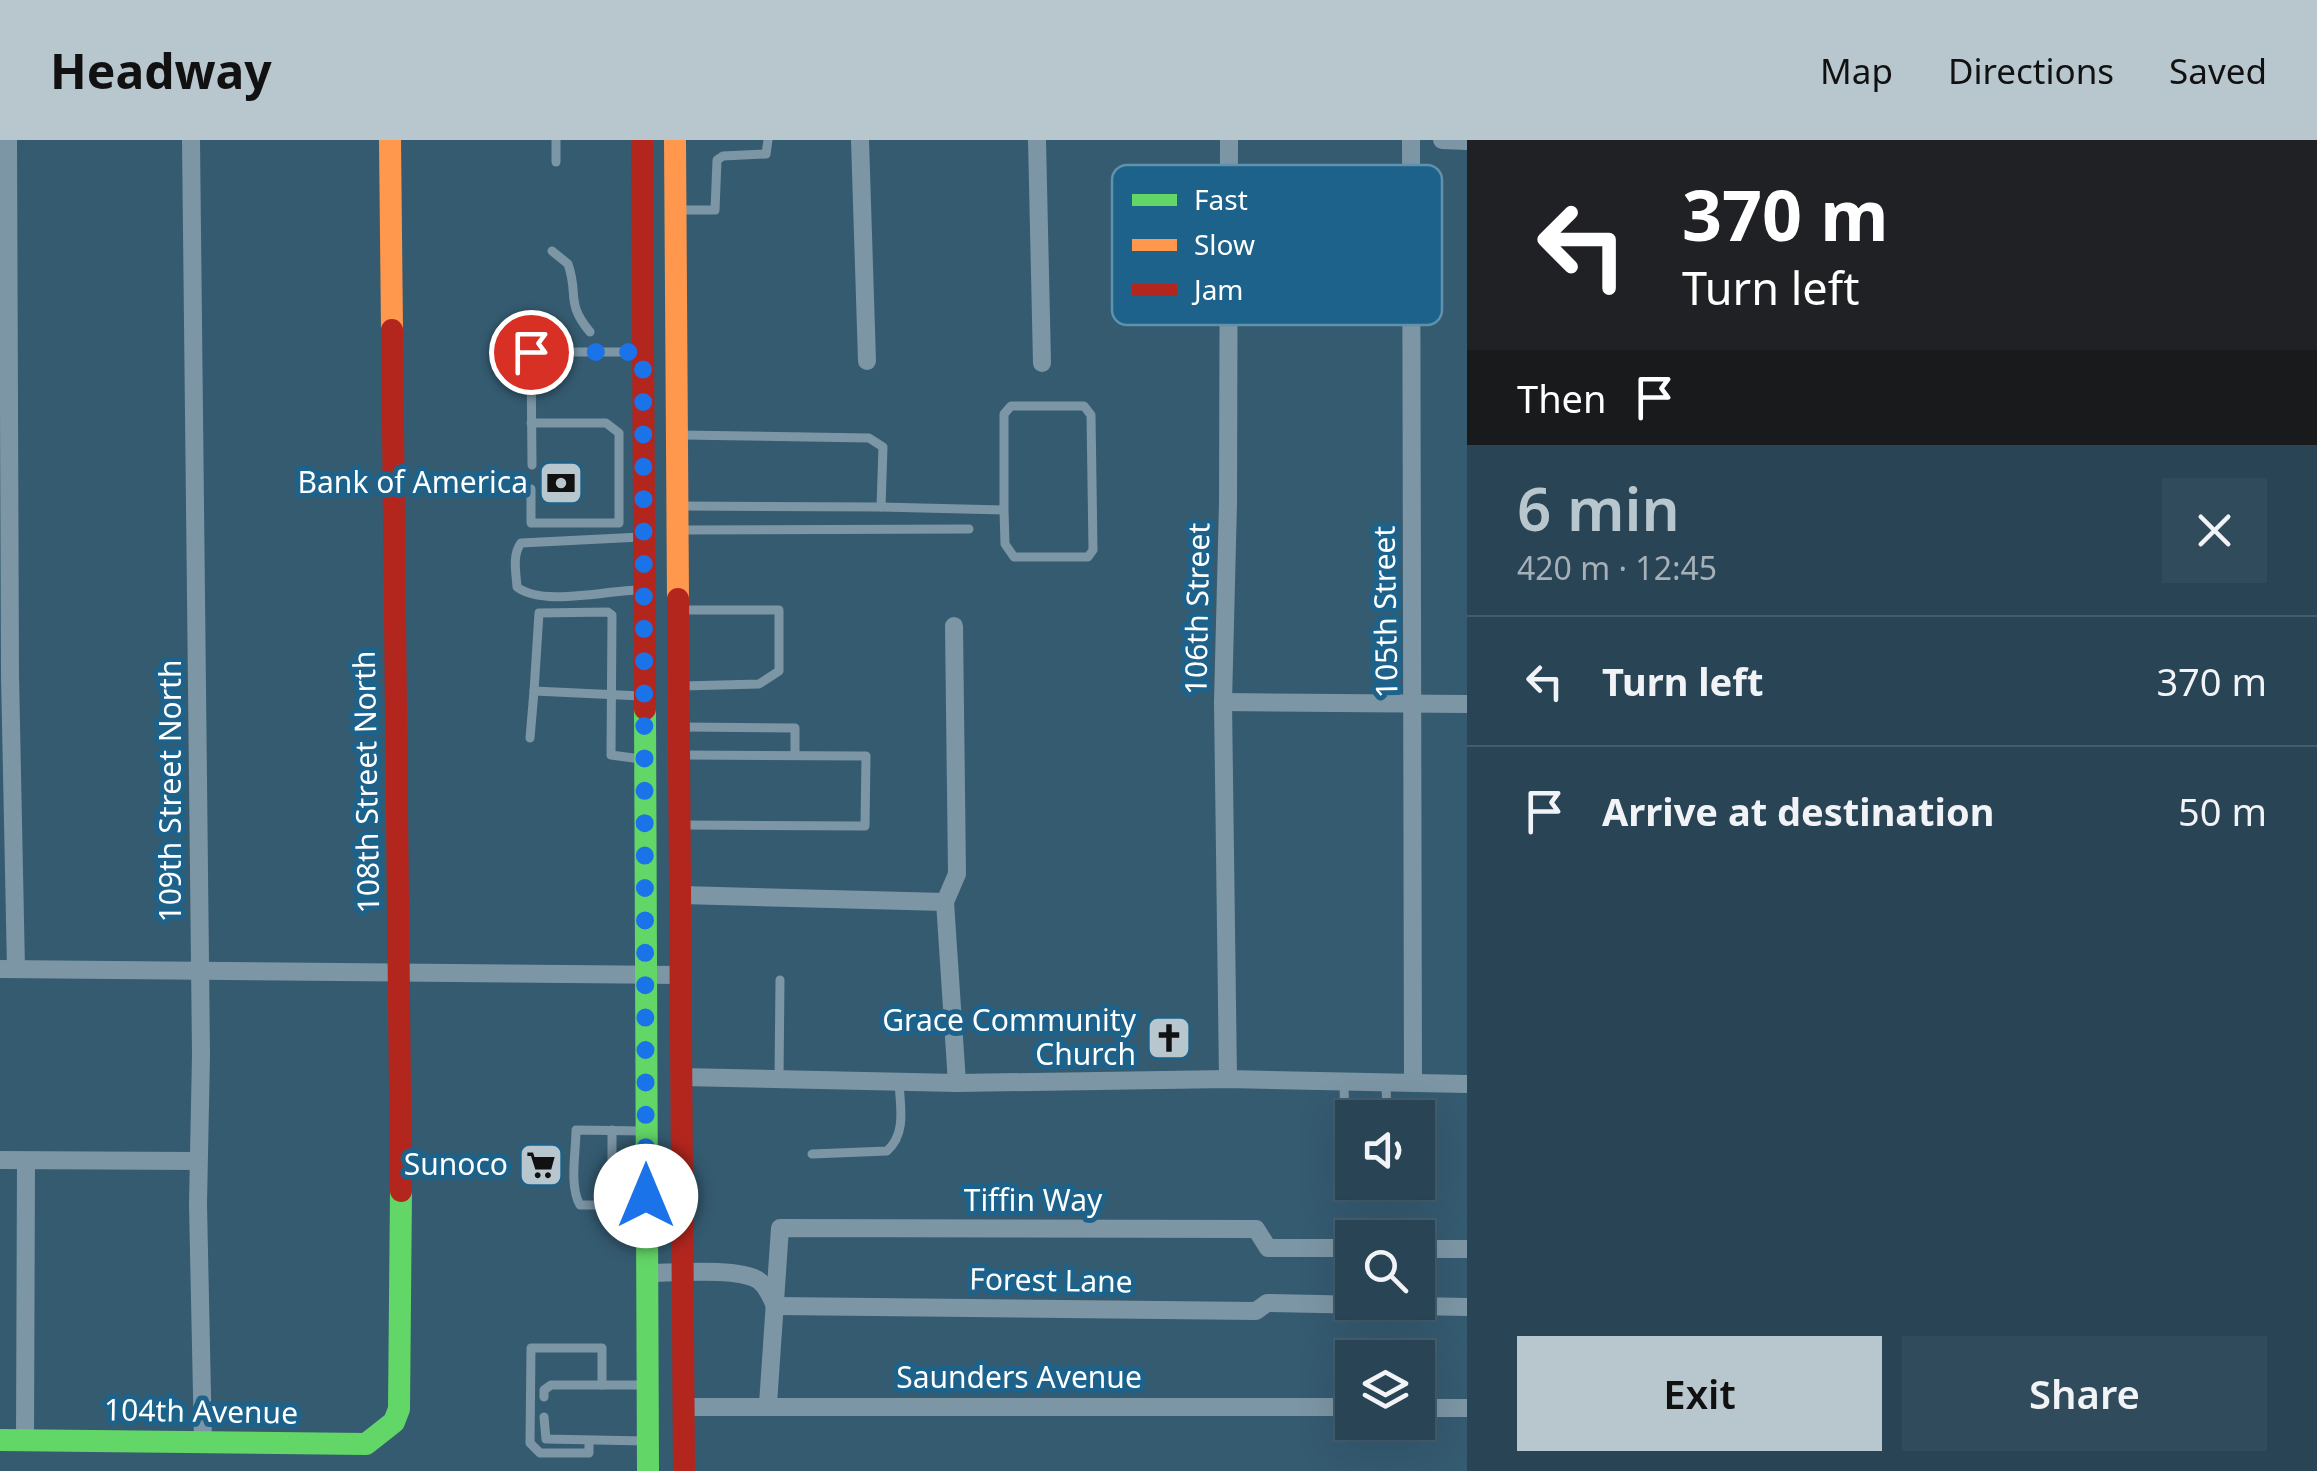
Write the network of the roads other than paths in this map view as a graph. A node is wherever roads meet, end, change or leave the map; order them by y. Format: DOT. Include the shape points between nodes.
graph roads {
  1 [pos="8,140"];
  2 [pos="191,140"];
  3 [pos="390,140"];
  4 [pos="556,140"];
  5 [pos="642,140"];
  6 [pos="675,140"];
  7 [pos="768,140"];
  8 [pos="860,140"];
  9 [pos="1037,140"];
  10 [pos="1230,140"];
  11 [pos="1411,140"];
  12 [pos="1442,140"];
  13 [pos="1467,140"];
  14 [pos="556,162"];
  15 [pos="1230,165"];
  16 [pos="1411,165"];
  17 [pos="676,210"];
  18 [pos="552,251"];
  19 [pos="1229,325"];
  20 [pos="1412,325"];
  21 [pos="590,332"];
  22 [pos="643,352"];
  23 [pos="867,360"];
  24 [pos="1042,362"];
  25 [pos="531,423"];
  26 [pos="678,435"];
  27 [pos="532,465"];
  28 [pos="531,490"];
  29 [pos="678,506"];
  30 [pos="881,506"];
  31 [pos="1004,510"];
  32 [pos="969,529"];
  33 [pos="678,530"];
  34 [pos="643,537"];
  35 [pos="644,590"];
  36 [pos="679,610"];
  37 [pos="954,626"];
  38 [pos="680,686"];
  39 [pos="534,690"];
  40 [pos="612,695"];
  41 [pos="644,696"];
  42 [pos="1222,702"];
  43 [pos="1414,703"];
  44 [pos="1467,704"];
  45 [pos="680,727"];
  46 [pos="530,738"];
  47 [pos="680,755"];
  48 [pos="795,755"];
  49 [pos="644,760"];
  50 [pos="681,825"];
  51 [pos="682,895"];
  52 [pos="944,902"];
  53 [pos="8,969"];
  54 [pos="200,973"];
  55 [pos="399,975"];
  56 [pos="645,976"];
  57 [pos="680,976"];
  58 [pos="780,980"];
  59 [pos="681,1077"];
  60 [pos="779,1079"];
  61 [pos="1228,1079"];
  62 [pos="899,1082"];
  63 [pos="1344,1082"];
  64 [pos="1386,1082"];
  65 [pos="957,1083"];
  66 [pos="1413,1083"];
  67 [pos="1467,1084"];
  68 [pos="1344,1100"];
  69 [pos="1386,1100"];
  70 [pos="612,1130"];
  71 [pos="646,1131"];
  72 [pos="576,1154"];
  73 [pos="588,1154"];
  74 [pos="812,1154"];
  75 [pos="0,1160"];
  76 [pos="26,1161"];
  77 [pos="198,1162"];
  78 [pos="576,1178"];
  79 [pos="589,1178"];
  80 [pos="612,1196"];
  81 [pos="646,1196"];
  82 [pos="1335,1248"];
  83 [pos="1435,1248"];
  84 [pos="1467,1249"];
  85 [pos="683,1273"];
  86 [pos="647,1274"];
  87 [pos="776,1306"];
  88 [pos="1467,1307"];
  89 [pos="602,1385"];
  90 [pos="648,1385"];
  91 [pos="544,1397"];
  92 [pos="768,1404"];
  93 [pos="684,1407"];
  94 [pos="1335,1408"];
  95 [pos="1435,1408"];
  96 [pos="1467,1408"];
  97 [pos="544,1417"];
  98 [pos="394,1422"];
  99 [pos="0,1440"];
  100 [pos="25,1440"];
  101 [pos="589,1440"];
  102 [pos="648,1441"];
  103 [pos="204,1442"];
  104 [pos="648,1471"];
  105 [pos="667,1471"];
  106 [pos="684,1471"];
  1 -- 53 [label="street"];
  2 -- 54 [label="street, 109th Street North"];
  3 -- 55 [label="main road, 108th Street North"];
  4 -- 14 [label="lane"];
  5 -- 22 [label="main road"];
  6 -- 17 [label="main road"];
  7 -- 17 [label="lane" via="766,154 717,160 714,210"];
  8 -- 23 [label="street"];
  9 -- 24 [label="street"];
  10 -- 15 [label="street, 106th Street"];
  11 -- 16 [label="street, 105th Street"];
  12 -- 13 [label="street"];
  17 -- 26 [label="main road"];
  18 -- 21 [label="lane" via="568,264 572,305"];
  19 -- 42 [label="street, 106th Street"];
  20 -- 43 [label="street, 105th Street"];
  22 -- 25 [label="lane" via="531,352"];
  22 -- 34 [label="main road"];
  25 -- 27 [label="lane"];
  25 -- 28 [label="lane" via="606,423 619,433 619,524 531,523"];
  26 -- 29 [label="main road"];
  26 -- 30 [label="lane" via="869,438 883,446"];
  29 -- 30 [label="lane"];
  29 -- 33 [label="main road"];
  30 -- 31 [label="lane"];
  31 -- 31 [label="lane" via="1005,544 1014,557 1088,557 1091,414 1084,406 1011,406 1004,414"];
  32 -- 33 [label="lane"];
  33 -- 36 [label="main road"];
  34 -- 35 [label="main road"];
  34 -- 35 [label="lane" via="521,543 516,566 517,586 525,593"];
  35 -- 41 [label="main road"];
  36 -- 38 [label="main road"];
  36 -- 38 [label="lane" via="779,610 780,671 760,684"];
  37 -- 52 [label="street" via="957,874"];
  38 -- 45 [label="main road"];
  39 -- 40 [label="lane"];
  39 -- 40 [label="lane" via="539,613 608,612"];
  39 -- 46 [label="lane"];
  40 -- 41 [label="lane"];
  40 -- 49 [label="lane" via="611,754"];
  41 -- 49 [label="main road"];
  42 -- 43 [label="street"];
  42 -- 61 [label="street, 106th Street"];
  43 -- 44 [label="street"];
  43 -- 66 [label="street, 105th Street"];
  45 -- 47 [label="main road"];
  45 -- 48 [label="lane" via="796,728"];
  47 -- 48 [label="lane"];
  47 -- 50 [label="main road"];
  48 -- 50 [label="lane" via="866,756 865,826"];
  49 -- 56 [label="main road"];
  50 -- 51 [label="main road"];
  51 -- 52 [label="street"];
  51 -- 57 [label="main road"];
  52 -- 65 [label="street"];
  53 -- 54 [label="street"];
  54 -- 55 [label="street"];
  54 -- 77 [label="street, 109th Street North"];
  55 -- 56 [label="street"];
  55 -- 98 [label="main road, 108th Street North"];
  56 -- 57 [label="street"];
  56 -- 71 [label="main road"];
  57 -- 59 [label="main road"];
  58 -- 60 [label="lane"];
  59 -- 60 [label="street"];
  59 -- 85 [label="main road"];
  60 -- 62 [label="street"];
  61 -- 63 [label="street"];
  61 -- 65 [label="street"];
  62 -- 65 [label="street"];
  62 -- 74 [label="lane" via="901,1128 888,1151"];
  63 -- 64 [label="street"];
  63 -- 68 [label="lane"];
  64 -- 66 [label="street"];
  64 -- 69 [label="lane"];
  66 -- 67 [label="street"];
  70 -- 71 [label="lane"];
  70 -- 72 [label="lane" via="576,1130"];
  70 -- 80 [label="lane"];
  71 -- 81 [label="main road"];
  72 -- 73 [label="lane"];
  72 -- 78 [label="lane"];
  75 -- 76 [label="street"];
  76 -- 77 [label="street"];
  76 -- 100 [label="street"];
  77 -- 103 [label="street, 109th Street North"];
  78 -- 79 [label="lane"];
  78 -- 80 [label="lane" via="580,1205 612,1205"];
  80 -- 81 [label="lane"];
  81 -- 86 [label="main road"];
  82 -- 87 [label="street, Tiffin Way" via="1268,1248 1256,1229 780,1228"];
  83 -- 84 [label="street"];
  85 -- 86 [label="street"];
  85 -- 87 [label="street" via="756,1278"];
  85 -- 93 [label="main road"];
  86 -- 90 [label="main road"];
  87 -- 88 [label="street, Forest Lane"];
  87 -- 92 [label="street"];
  89 -- 90 [label="lane"];
  89 -- 91 [label="lane" via="551,1385"];
  89 -- 101 [label="lane" via="602,1348 531,1348 530,1443 540,1453 589,1453"];
  90 -- 102 [label="main road"];
  92 -- 93 [label="street, Saunders Avenue"];
  92 -- 94 [label="street, Saunders Avenue"];
  93 -- 106 [label="main road"];
  95 -- 96 [label="street"];
  97 -- 101 [label="lane" via="546,1439"];
  98 -- 103 [label="main road, 104th Avenue" via="366,1444"];
  99 -- 100 [label="main road, 104th Avenue"];
  100 -- 103 [label="main road, 104th Avenue"];
  101 -- 102 [label="lane"];
  102 -- 104 [label="main road"];
  102 -- 105 [label="main road" via="662,1449"];
}
